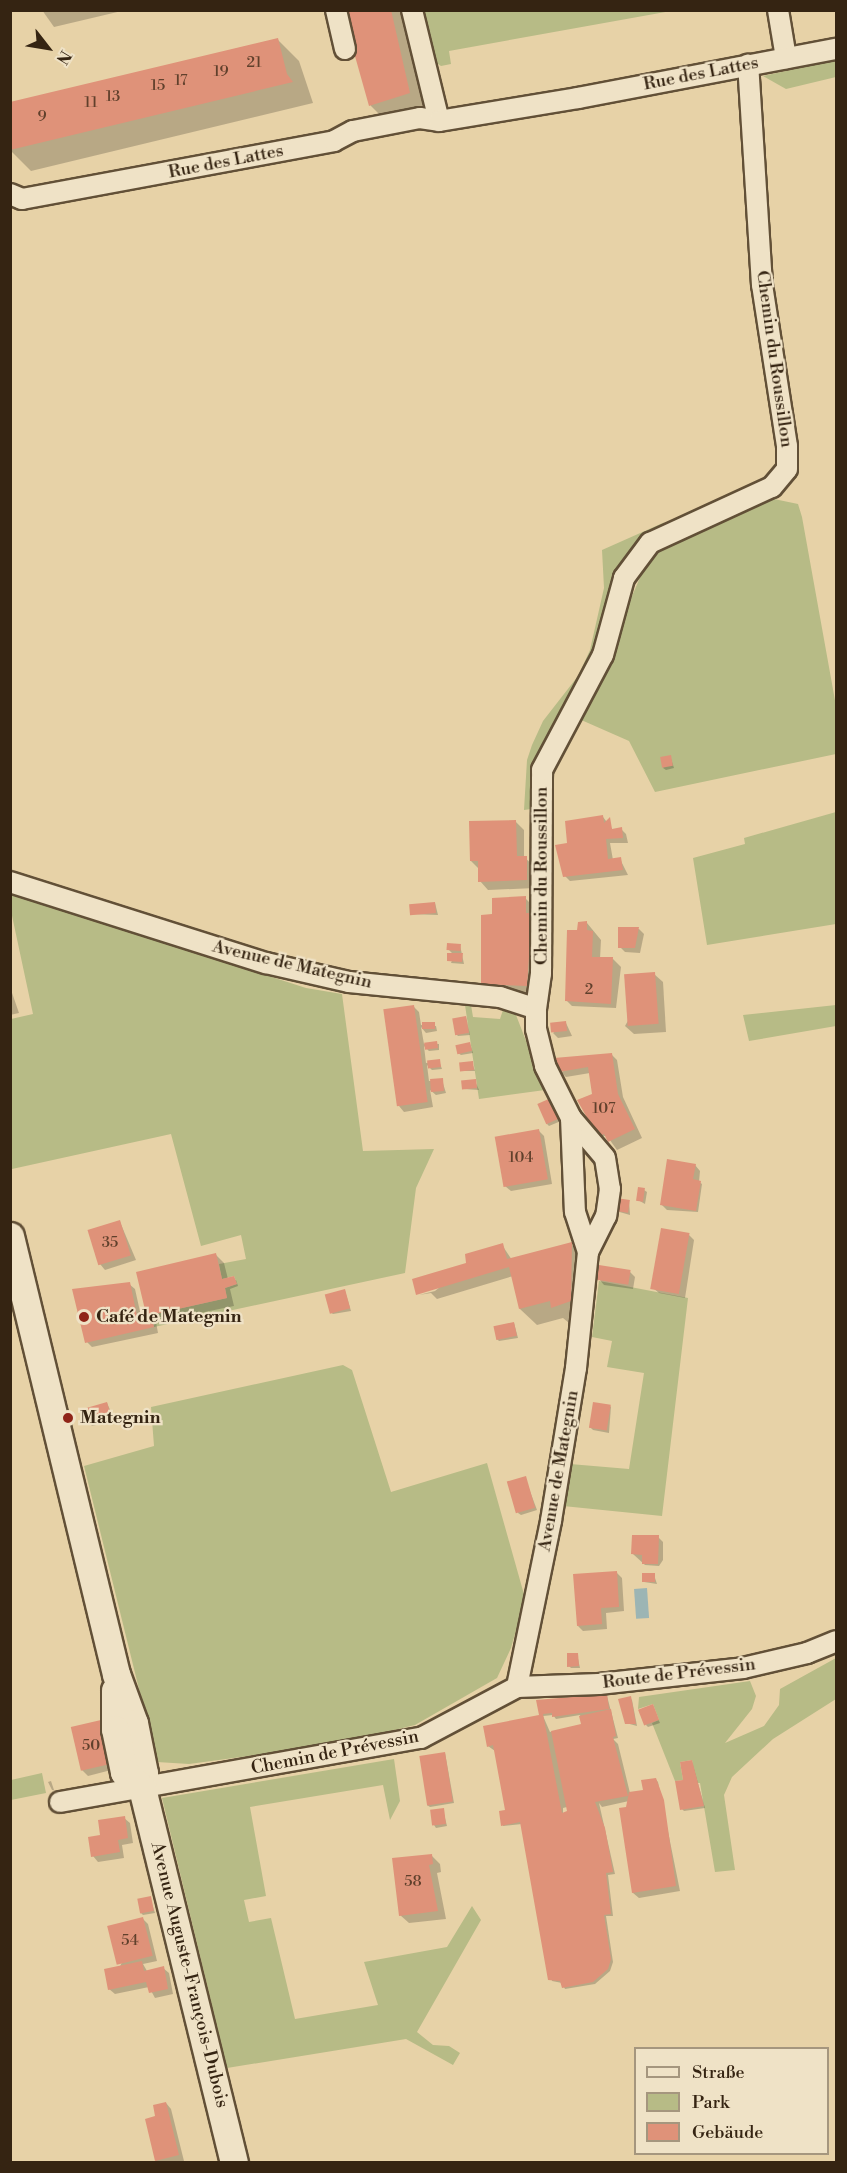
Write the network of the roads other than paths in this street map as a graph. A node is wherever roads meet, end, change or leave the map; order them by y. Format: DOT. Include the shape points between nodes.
graph roads {
  1 [pos="336,10"];
  2 [pos="412,10"];
  3 [pos="778,10"];
  4 [pos="345,49"];
  5 [pos="837,49"];
  6 [pos="786,58"];
  7 [pos="748,64"];
  8 [pos="439,121"];
  9 [pos="10,194"];
  10 [pos="10,882"];
  11 [pos="536,1009"];
  12 [pos="571,1118"];
  13 [pos="10,1236"];
  14 [pos="588,1252"];
  15 [pos="837,1641"];
  16 [pos="517,1687"];
  17 [pos="142,1788"];
  18 [pos="60,1802"];
  19 [pos="234,2163"];
  1 -- 4 [label="street"];
  2 -- 8 [label="street"];
  3 -- 6 [label="street"];
  5 -- 6 [label="street, Rue des Lattes"];
  6 -- 7 [label="street, Rue des Lattes"];
  7 -- 8 [label="street, Rue des Lattes"];
  7 -- 11 [label="street, Chemin du Roussillon" via="762,285 787,446 787,469 772,488 650,543 624,578 603,655 542,770 542,974"];
  8 -- 9 [label="street, Rue des Lattes" via="420,118 365,128 334,141 22,199"];
  10 -- 11 [label="street, Avenue de Mategnin" via="276,965 349,982 500,997"];
  11 -- 12 [label="street, Avenue de Mategnin" via="536,1029 545,1066"];
  12 -- 14 [label="street, Avenue de Mategnin" via="575,1212"];
  12 -- 14 [label="street, Avenue de Mategnin" via="605,1158 609,1177 606,1216"];
  13 -- 17 [label="main road, Avenue Auguste-François-Dubois" via="116,1674 115,1729 124,1772"];
  14 -- 16 [label="street, Avenue de Mategnin" via="576,1368 552,1521"];
  15 -- 16 [label="street, Route de Prévessin" via="799,1656 743,1668 599,1684"];
  16 -- 17 [label="street, Chemin de Prévessin" via="421,1738"];
  17 -- 18 [label="street, Chemin de Prévessin"];
  17 -- 19 [label="main road, Avenue Auguste-François-Dubois"];
}
